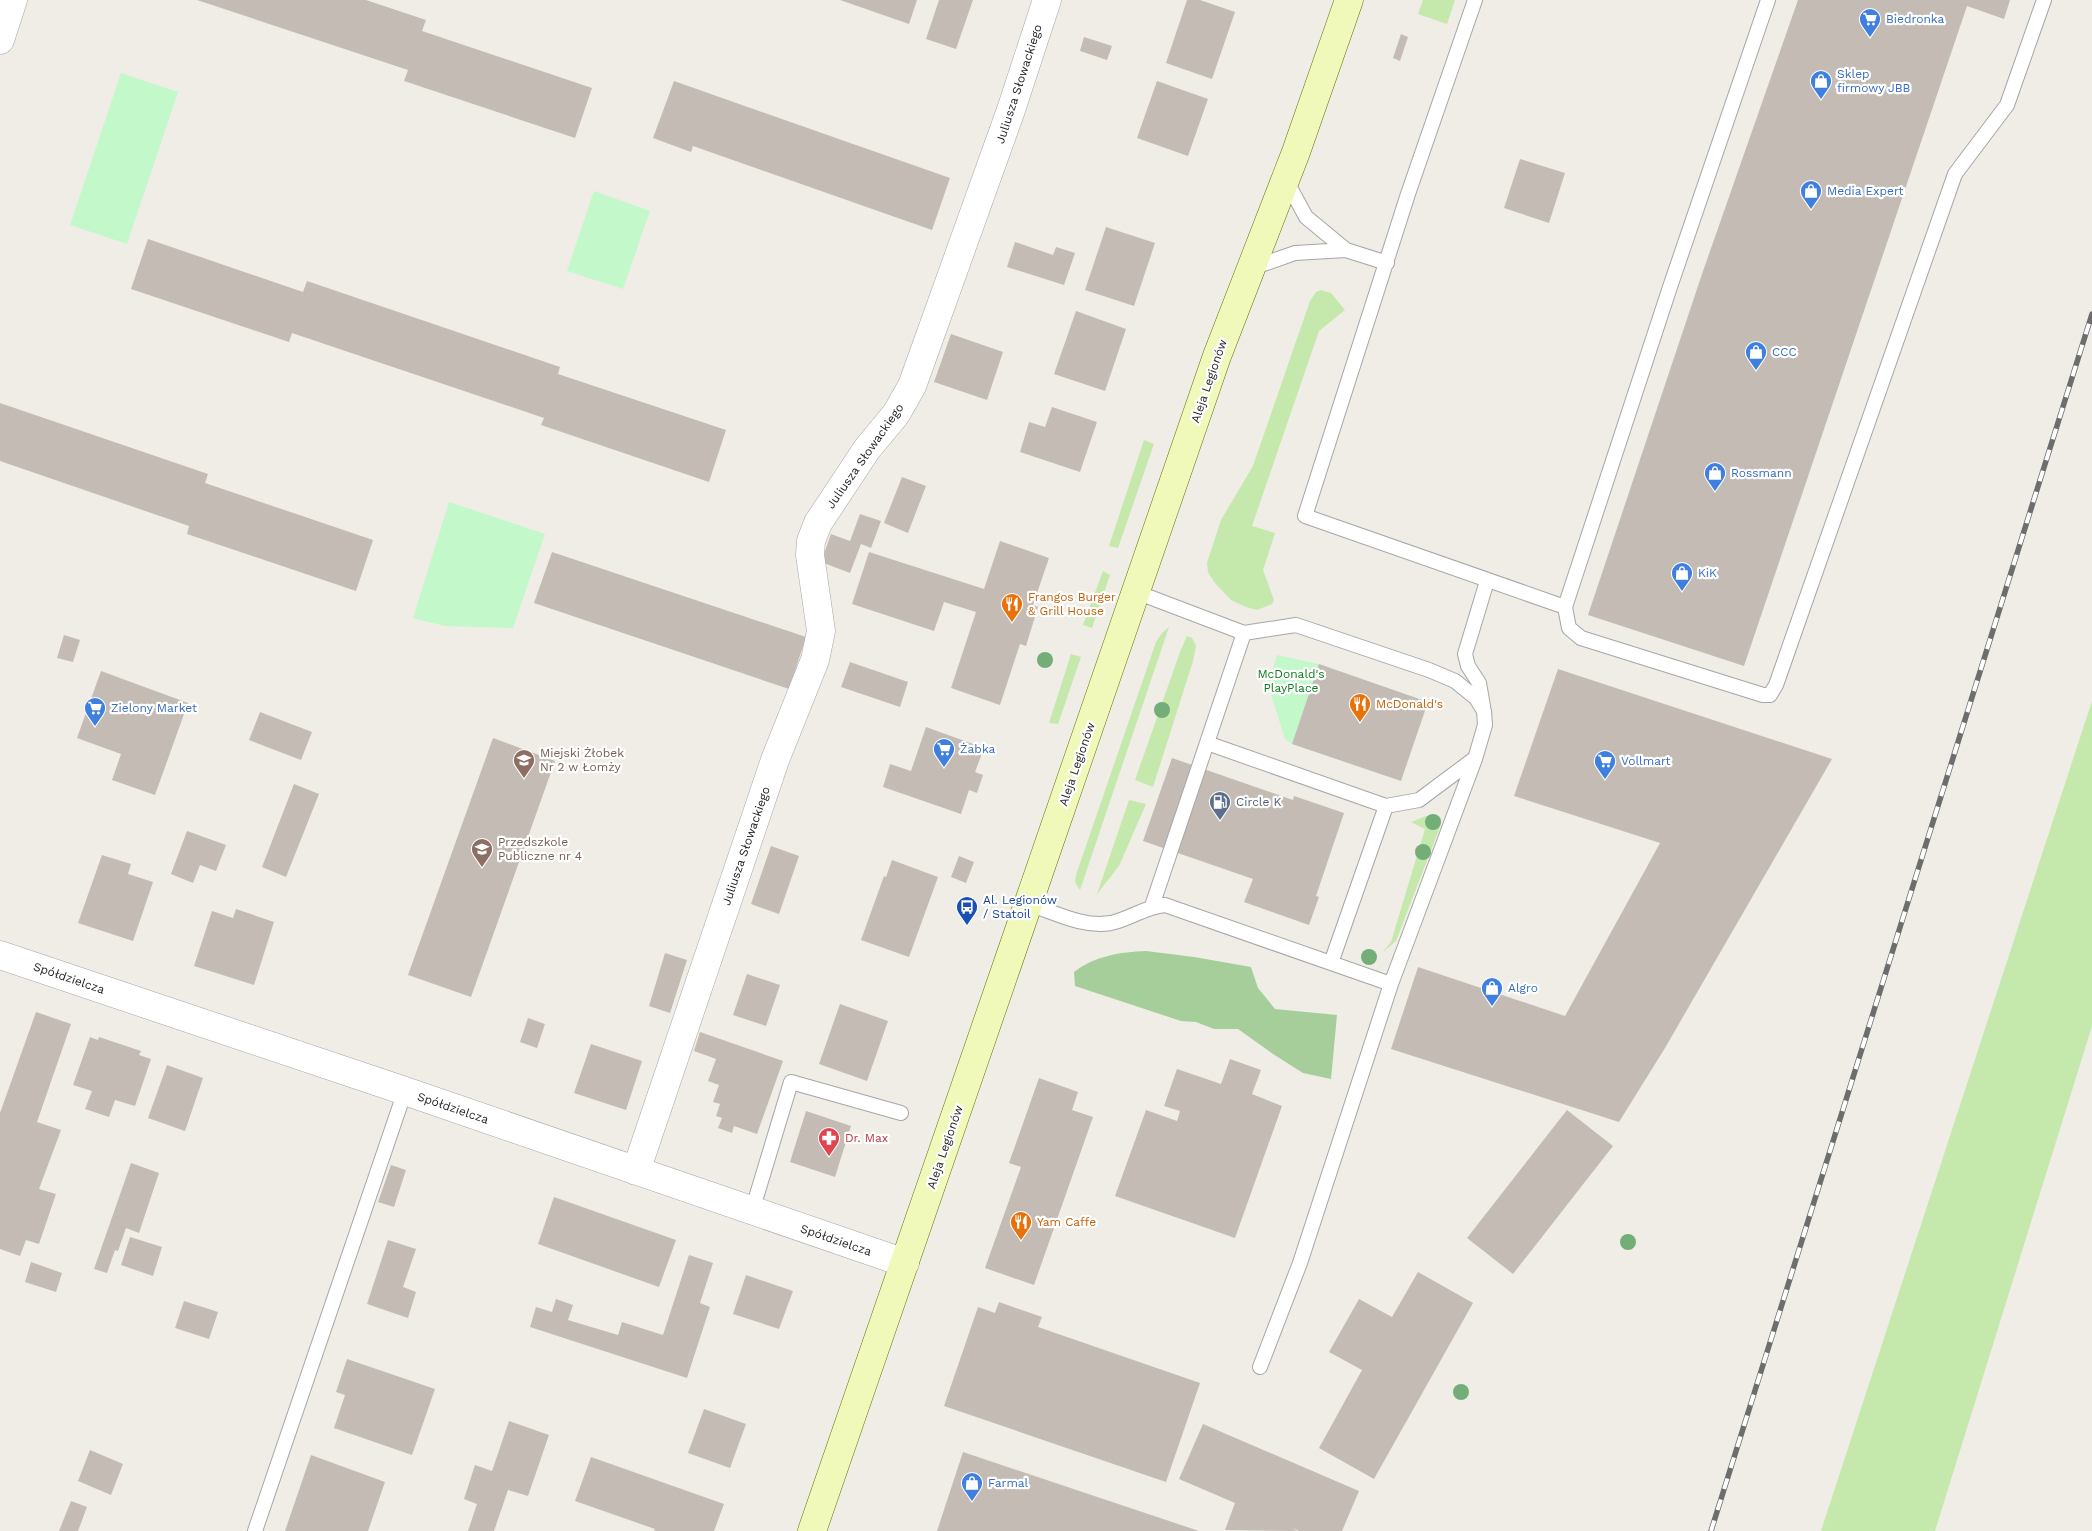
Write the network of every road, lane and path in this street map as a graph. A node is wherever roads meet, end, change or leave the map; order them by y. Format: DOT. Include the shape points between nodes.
graph roads {
  1 [pos="14,0"];
  2 [pos="1047,0"];
  3 [pos="1349,0"];
  4 [pos="1475,0"];
  5 [pos="1768,0"];
  6 [pos="2044,0"];
  7 [pos="0,40"];
  8 [pos="1286,180"];
  9 [pos="1346,250"];
  10 [pos="1387,263"];
  11 [pos="1251,269"];
  12 [pos="1487,581"];
  13 [pos="1136,592"];
  14 [pos="1565,607"];
  15 [pos="1244,632"];
  16 [pos="1484,711"];
  17 [pos="1207,744"];
  18 [pos="1475,759"];
  19 [pos="1386,806"];
  20 [pos="1029,904"];
  21 [pos="1152,906"];
  22 [pos="0,955"];
  23 [pos="1331,963"];
  24 [pos="1391,984"];
  25 [pos="405,1091"];
  26 [pos="901,1113"];
  27 [pos="636,1171"];
  28 [pos="752,1211"];
  29 [pos="905,1263"];
  30 [pos="1260,1368"];
  31 [pos="255,1531"];
  32 [pos="812,1531"];
  1 -- 7 [label="street"];
  2 -- 27 [label="street, Juliusza Słowackiego" via="912,386 896,414 867,449 823,514 811,541 821,631 814,660 775,760"];
  3 -- 8 [label="main road, Aleja Legionów"];
  4 -- 10 [label="lane"];
  5 -- 14 [label="lane"];
  6 -- 14 [label="lane" via="2007,105 1955,174 1770,695 1581,638 1569,628"];
  8 -- 9 [label="lane" via="1306,216"];
  8 -- 11 [label="main road, Aleja Legionów"];
  9 -- 10 [label="lane"];
  9 -- 11 [label="lane" via="1295,253"];
  10 -- 12 [label="lane" via="1305,516"];
  11 -- 13 [label="main road, Aleja Legionów" via="1217,356"];
  12 -- 14 [label="lane"];
  12 -- 16 [label="lane" via="1465,654 1468,666 1479,683"];
  13 -- 15 [label="lane"];
  13 -- 20 [label="main road, Aleja Legionów"];
  15 -- 16 [label="lane" via="1296,626 1455,681 1476,698"];
  15 -- 17 [label="lane"];
  16 -- 18 [label="lane" via="1485,725"];
  17 -- 19 [label="lane"];
  17 -- 21 [label="lane"];
  18 -- 19 [label="lane" via="1419,800"];
  18 -- 24 [label="lane"];
  19 -- 23 [label="lane"];
  20 -- 21 [label="lane" via="1091,924 1111,923"];
  20 -- 29 [label="main road, Aleja Legionów"];
  21 -- 23 [label="lane" via="1165,905"];
  22 -- 25 [label="street, Spółdzielcza"];
  23 -- 24 [label="lane"];
  24 -- 30 [label="lane" via="1300,1263"];
  25 -- 27 [label="street, Spółdzielcza"];
  25 -- 31 [label="lane"];
  26 -- 28 [label="lane" via="791,1082"];
  27 -- 28 [label="street, Spółdzielcza"];
  28 -- 29 [label="street, Spółdzielcza"];
  29 -- 32 [label="main road, Aleja Legionów"];
}
